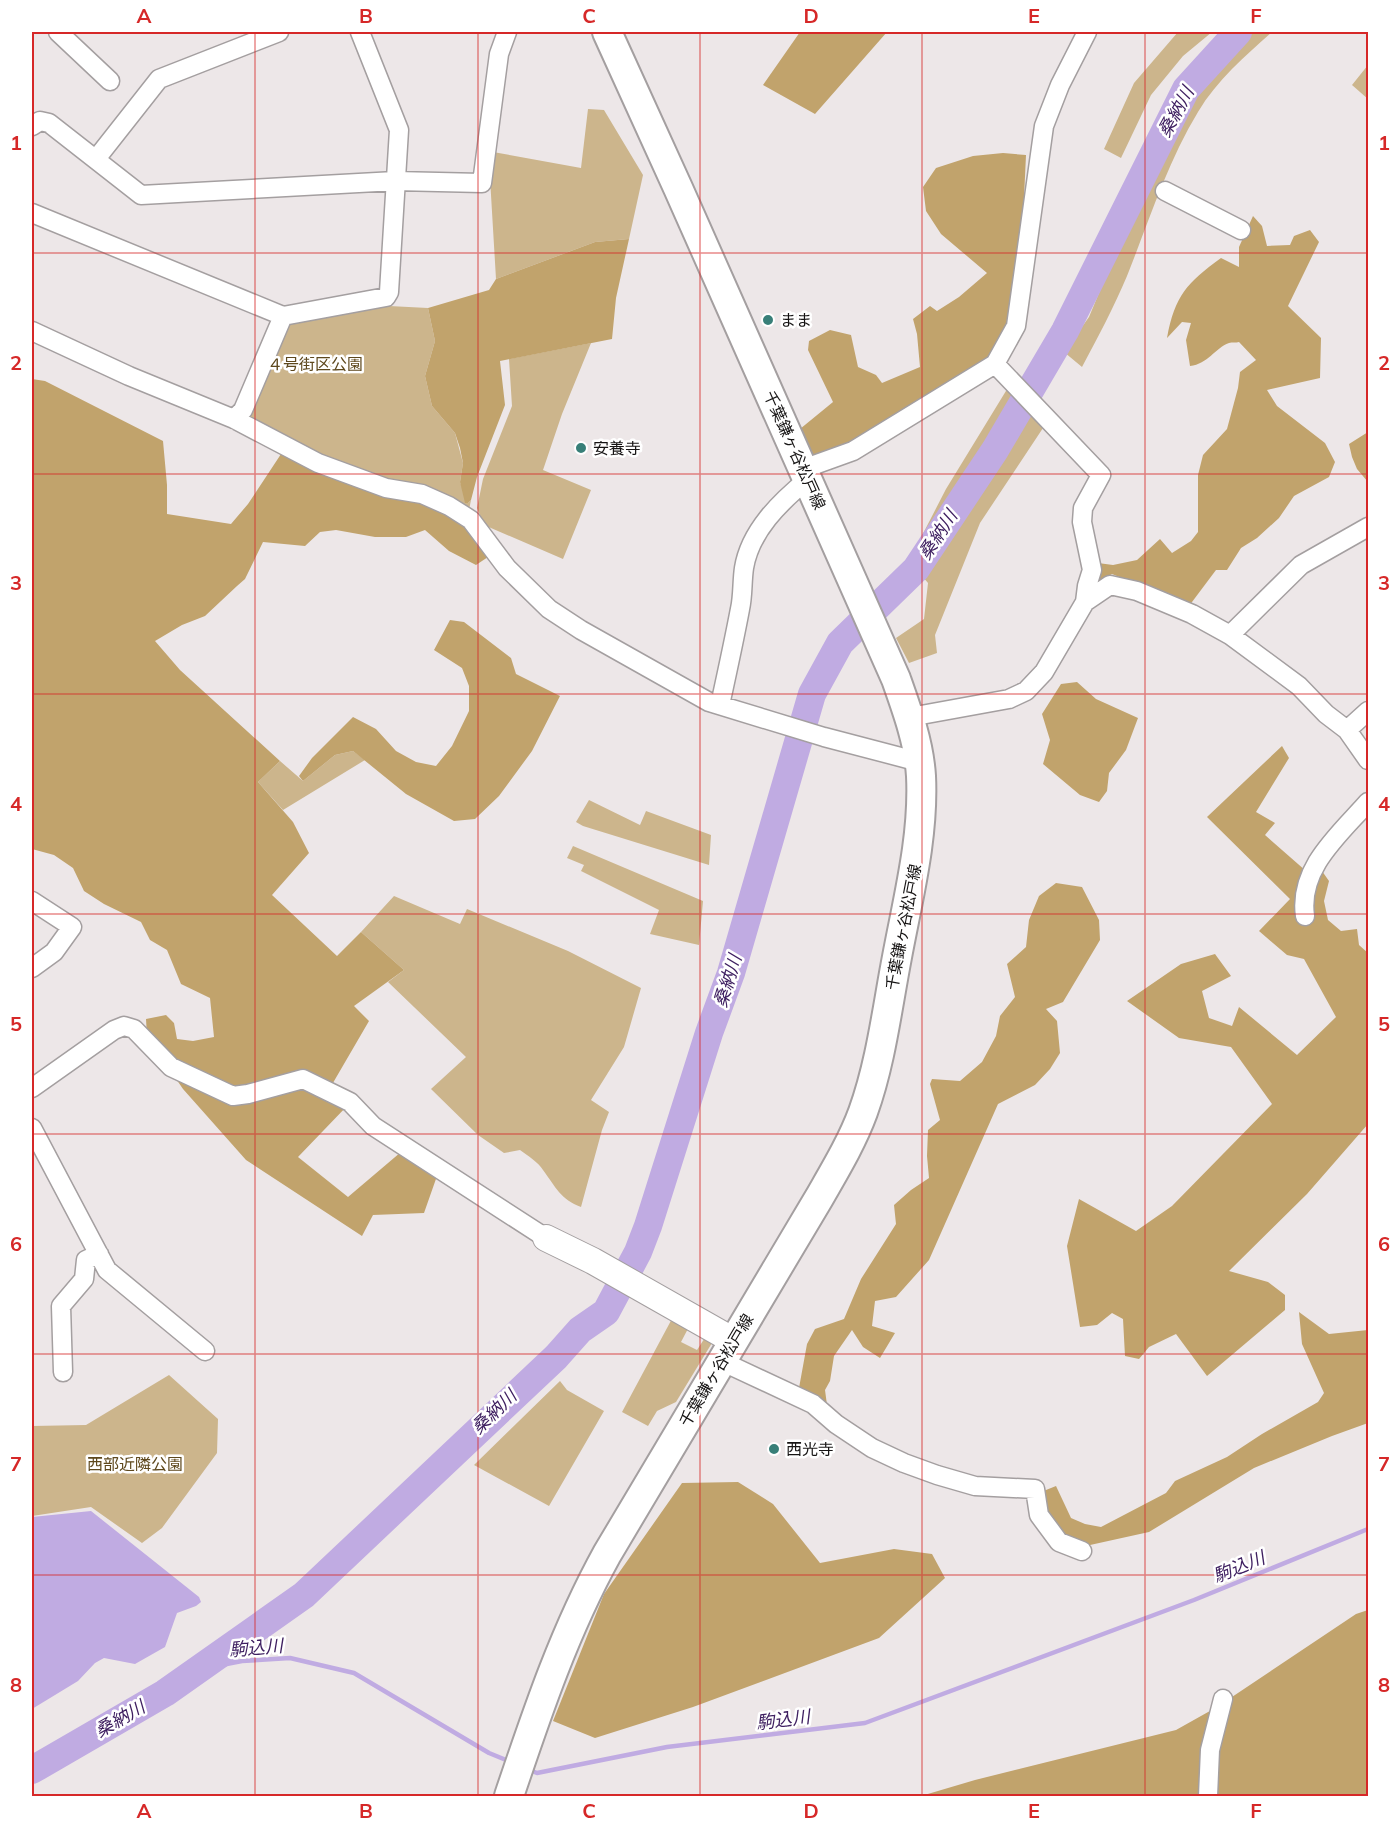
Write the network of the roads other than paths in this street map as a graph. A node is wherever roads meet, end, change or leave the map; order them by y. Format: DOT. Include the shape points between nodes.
graph roads {
  1 [pos="58,32"];
  2 [pos="279,32"];
  3 [pos="360,32"];
  4 [pos="507,32"];
  5 [pos="607,32"];
  6 [pos="1087,32"];
  7 [pos="110,81"];
  8 [pos="32,126"];
  9 [pos="96,159"];
  10 [pos="395,181"];
  11 [pos="1165,191"];
  12 [pos="32,213"];
  13 [pos="1240,230"];
  14 [pos="283,316"];
  15 [pos="32,331"];
  16 [pos="995,364"];
  17 [pos="234,419"];
  18 [pos="806,474"];
  19 [pos="1368,527"];
  20 [pos="1086,602"];
  21 [pos="1230,635"];
  22 [pos="720,705"];
  23 [pos="1368,711"];
  24 [pos="909,717"];
  25 [pos="1347,730"];
  26 [pos="1368,760"];
  27 [pos="920,764"];
  28 [pos="1368,802"];
  29 [pos="32,901"];
  30 [pos="1305,916"];
  31 [pos="32,968"];
  32 [pos="32,1088"];
  33 [pos="32,1128"];
  34 [pos="546,1238"];
  35 [pos="99,1254"];
  36 [pos="205,1351"];
  37 [pos="727,1351"];
  38 [pos="63,1372"];
  39 [pos="1082,1551"];
  40 [pos="1223,1699"];
  41 [pos="509,1794"];
  42 [pos="1208,1797"];
  1 -- 7 [label="street"];
  2 -- 9 [label="street" via="159,79"];
  3 -- 10 [label="street" via="399,130"];
  4 -- 10 [label="street" via="499,54 482,183"];
  5 -- 18 [label="main road, 千葉鎌ヶ谷松戸線"];
  6 -- 16 [label="street" via="1044,126 1016,326"];
  8 -- 9 [label="street" via="40,121 49,123"];
  9 -- 10 [label="street" via="141,195"];
  10 -- 14 [label="street" via="386,297"];
  11 -- 13 [label="street"];
  12 -- 14 [label="street"];
  14 -- 17 [label="street" via="243,410"];
  15 -- 17 [label="street"];
  16 -- 18 [label="street" via="854,451"];
  16 -- 20 [label="street" via="1101,475 1083,508 1082,522 1092,570"];
  17 -- 22 [label="street" via="318,463 449,506 471,520 507,568 549,609"];
  18 -- 22 [label="street" via="765,520 750,549"];
  18 -- 24 [label="main road, 千葉鎌ヶ谷松戸線"];
  19 -- 21 [label="street" via="1301,565"];
  20 -- 21 [label="street" via="1110,585 1137,591"];
  20 -- 24 [label="street" via="1044,672 1026,691 1009,699"];
  21 -- 25 [label="street" via="1299,686"];
  22 -- 27 [label="street"];
  23 -- 25 [label="street"];
  24 -- 27 [label="main road, 千葉鎌ヶ谷松戸線"];
  25 -- 26 [label="street"];
  27 -- 37 [label="main road, 千葉鎌ヶ谷松戸線" via="917,849 876,1069 862,1114 819,1198"];
  28 -- 30 [label="street" via="1319,857 1306,887"];
  29 -- 31 [label="street" via="72,927 54,952"];
  32 -- 34 [label="street" via="124,1026 134,1029 171,1067 233,1096 303,1079 350,1102 374,1126"];
  33 -- 35 [label="street"];
  34 -- 37 [label="street" via="644,1291"];
  35 -- 36 [label="street" via="107,1270"];
  35 -- 38 [label="street" via="86,1260 84,1279 61,1306"];
  37 -- 39 [label="street" via="813,1404 872,1448 904,1463 975,1486 1035,1489 1039,1515 1059,1542"];
  37 -- 41 [label="main road, 千葉鎌ヶ谷松戸線" via="590,1586 560,1652"];
  40 -- 42 [label="street" via="1210,1750"];
}
